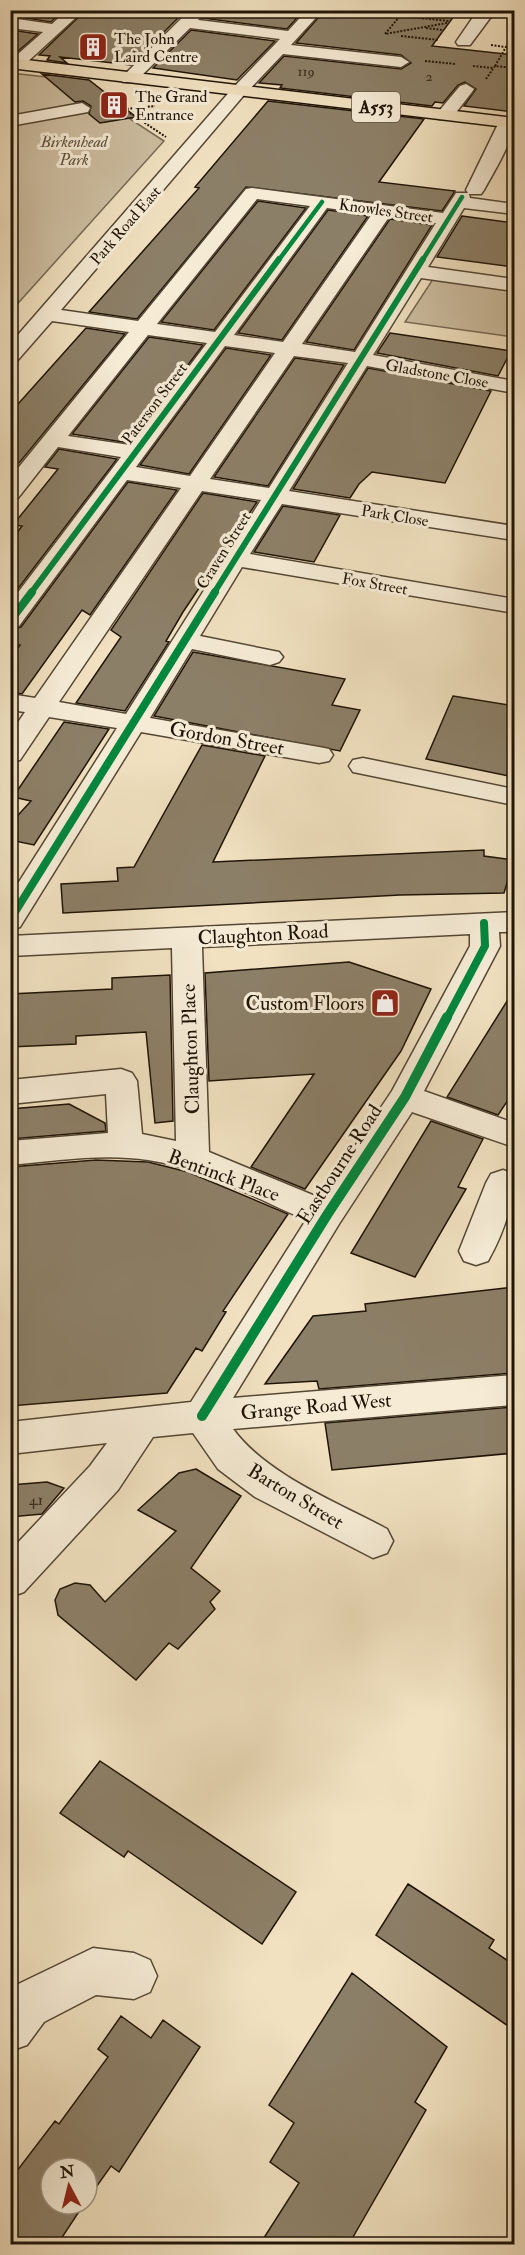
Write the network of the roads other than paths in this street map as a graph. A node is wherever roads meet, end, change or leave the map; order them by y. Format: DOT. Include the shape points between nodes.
graph roads {
  1 [pos="77,10"];
  2 [pos="199,10"];
  3 [pos="316,10"];
  4 [pos="489,10"];
  5 [pos="243,16"];
  6 [pos="10,23"];
  7 [pos="187,23"];
  8 [pos="57,28"];
  9 [pos="231,28"];
  10 [pos="293,36"];
  11 [pos="464,42"];
  12 [pos="280,49"];
  13 [pos="370,59"];
  14 [pos="400,62"];
  15 [pos="14,63"];
  16 [pos="359,72"];
  17 [pos="129,79"];
  18 [pos="474,88"];
  19 [pos="238,92"];
  20 [pos="82,108"];
  21 [pos="445,115"];
  22 [pos="10,121"];
  23 [pos="511,123"];
  24 [pos="496,147"];
  25 [pos="322,202"];
  26 [pos="461,202"];
  27 [pos="514,209"];
  28 [pos="384,210"];
  29 [pos="415,271"];
  30 [pos="514,285"];
  31 [pos="48,314"];
  32 [pos="146,327"];
  33 [pos="222,338"];
  34 [pos="291,348"];
  35 [pos="10,357"];
  36 [pos="360,358"];
  37 [pos="514,387"];
  38 [pos="53,441"];
  39 [pos="135,452"];
  40 [pos="122,472"];
  41 [pos="199,483"];
  42 [pos="10,493"];
  43 [pos="274,496"];
  44 [pos="514,533"];
  45 [pos="235,559"];
  46 [pos="514,606"];
  47 [pos="10,621"];
  48 [pos="185,640"];
  49 [pos="270,657"];
  50 [pos="10,702"];
  51 [pos="44,708"];
  52 [pos="134,722"];
  53 [pos="10,754"];
  54 [pos="319,754"];
  55 [pos="363,766"];
  56 [pos="514,797"];
  57 [pos="10,920"];
  58 [pos="499,922"];
  59 [pos="187,938"];
  60 [pos="10,946"];
  61 [pos="10,1092"];
  62 [pos="405,1097"];
  63 [pos="514,1136"];
  64 [pos="126,1145"];
  65 [pos="10,1153"];
  66 [pos="193,1160"];
  67 [pos="503,1183"];
  68 [pos="327,1215"];
  69 [pos="501,1218"];
  70 [pos="476,1251"];
  71 [pos="514,1390"];
  72 [pos="202,1416"];
  73 [pos="143,1422"];
  74 [pos="10,1438"];
  75 [pos="374,1541"];
  76 [pos="10,1579"];
  77 [pos="134,1976"];
  78 [pos="16,2009"];
  1 -- 8 [label="street"];
  2 -- 7 [label="street"];
  3 -- 10 [label="street, Park Road East"];
  4 -- 11 [label="street"];
  5 -- 9 [label="street"];
  6 -- 8 [label="street"];
  7 -- 9 [label="street"];
  7 -- 17 [label="street"];
  8 -- 15 [label="street"];
  9 -- 10 [label="street"];
  10 -- 12 [label="street, Park Road East"];
  12 -- 13 [label="street"];
  12 -- 19 [label="street, Park Road East"];
  13 -- 14 [label="street"];
  13 -- 16 [label="street"];
  15 -- 17 [label="main road, A553"];
  17 -- 19 [label="main road, A553"];
  18 -- 21 [label="street"];
  19 -- 21 [label="main road, A553"];
  19 -- 31 [label="street, Park Road East"];
  20 -- 22 [label="street"];
  21 -- 23 [label="main road, A553"];
  23 -- 24 [label="street, Craven Street"];
  24 -- 26 [label="street, Craven Street"];
  25 -- 28 [label="street, Knowles Street"];
  25 -- 32 [label="street, Knowles Street" via="252,193"];
  25 -- 33 [label="street, Paterson Street"];
  26 -- 27 [label="street, Knowles Street"];
  26 -- 28 [label="street, Knowles Street"];
  26 -- 29 [label="street, Craven Street"];
  28 -- 34 [label="street"];
  29 -- 30 [label="street"];
  29 -- 36 [label="street, Craven Street"];
  31 -- 32 [label="street, Gladstone Close"];
  31 -- 35 [label="street, Park Road East"];
  32 -- 33 [label="street, Gladstone Close"];
  32 -- 38 [label="street"];
  33 -- 34 [label="street, Gladstone Close"];
  33 -- 39 [label="street, Paterson Street"];
  34 -- 36 [label="street, Gladstone Close"];
  34 -- 41 [label="street"];
  36 -- 37 [label="street, Gladstone Close"];
  36 -- 43 [label="street, Craven Street"];
  38 -- 39 [label="street"];
  38 -- 42 [label="street"];
  39 -- 40 [label="street, Paterson Street"];
  40 -- 41 [label="street, Park Close"];
  40 -- 47 [label="street, Paterson Street"];
  41 -- 43 [label="street, Park Close"];
  41 -- 51 [label="street"];
  43 -- 44 [label="street, Park Close"];
  43 -- 45 [label="street, Craven Street"];
  45 -- 46 [label="street, Fox Street"];
  45 -- 48 [label="street, Craven Street"];
  48 -- 49 [label="street"];
  48 -- 52 [label="street, Craven Street"];
  50 -- 51 [label="street, Gordon Street"];
  51 -- 52 [label="street, Gordon Street"];
  51 -- 53 [label="street"];
  52 -- 54 [label="street, Gordon Street"];
  52 -- 57 [label="street, Craven Street"];
  55 -- 56 [label="street"];
  58 -- 59 [label="street, Claughton Road"];
  58 -- 62 [label="street, Eastbourne Road"];
  59 -- 60 [label="street, Claughton Road"];
  59 -- 66 [label="street, Claughton Place"];
  61 -- 64 [label="street" via="121,1081"];
  62 -- 63 [label="street"];
  62 -- 68 [label="street, Eastbourne Road"];
  64 -- 65 [label="street, Bentinck Place"];
  64 -- 66 [label="street, Bentinck Place"];
  66 -- 68 [label="street, Bentinck Place"];
  67 -- 69 [label="street"];
  68 -- 72 [label="street, Eastbourne Road"];
  69 -- 70 [label="street"];
  71 -- 72 [label="street, Grange Road West"];
  72 -- 73 [label="street, Grange Road West"];
  72 -- 75 [label="street, Barton Street" via="232,1458 269,1485"];
  73 -- 74 [label="street, Grange Road West"];
  73 -- 76 [label="street" via="104,1478"];
  77 -- 78 [label="street" via="93,1971"];
}
